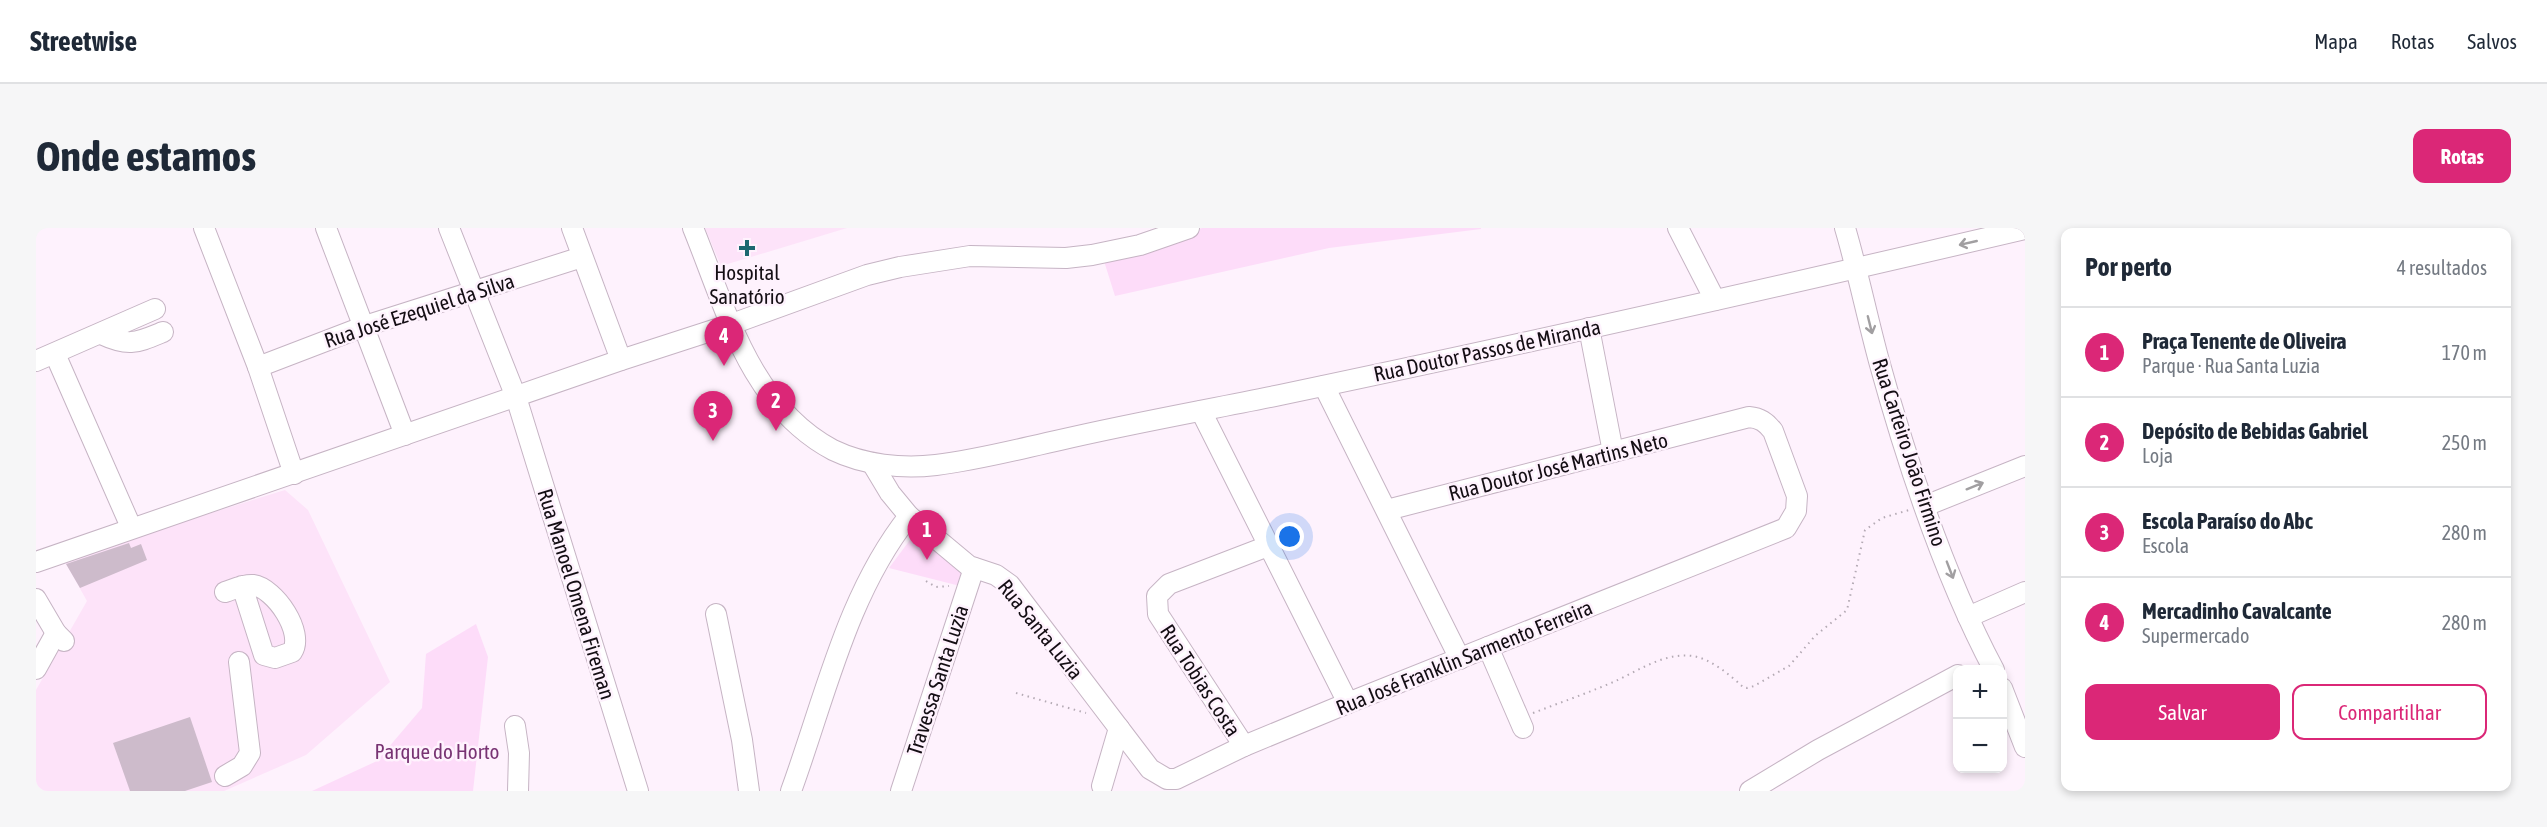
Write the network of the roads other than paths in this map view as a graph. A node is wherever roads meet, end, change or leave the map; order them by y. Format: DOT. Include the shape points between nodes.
graph roads {
  1 [pos="204,228"];
  2 [pos="326,228"];
  3 [pos="449,228"];
  4 [pos="572,228"];
  5 [pos="693,228"];
  6 [pos="1189,228"];
  7 [pos="1678,228"];
  8 [pos="1845,228"];
  9 [pos="2025,230"];
  10 [pos="582,256"];
  11 [pos="1857,268"];
  12 [pos="476,291"];
  13 [pos="1715,300"];
  14 [pos="155,309"];
  15 [pos="732,324"];
  16 [pos="365,326"];
  17 [pos="1589,328"];
  18 [pos="163,332"];
  19 [pos="101,334"];
  20 [pos="55,354"];
  21 [pos="36,360"];
  22 [pos="621,360"];
  23 [pos="258,368"];
  24 [pos="1324,386"];
  25 [pos="516,398"];
  26 [pos="1202,411"];
  27 [pos="405,435"];
  28 [pos="1613,452"];
  29 [pos="872,463"];
  30 [pos="2025,466"];
  31 [pos="294,474"];
  32 [pos="1924,506"];
  33 [pos="1387,510"];
  34 [pos="909,516"];
  35 [pos="131,527"];
  36 [pos="1786,528"];
  37 [pos="1268,546"];
  38 [pos="36,562"];
  39 [pos="972,572"];
  40 [pos="2025,592"];
  41 [pos="36,599"];
  42 [pos="716,614"];
  43 [pos="1968,616"];
  44 [pos="1488,647"];
  45 [pos="1460,658"];
  46 [pos="239,662"];
  47 [pos="1991,664"];
  48 [pos="36,669"];
  49 [pos="1953,678"];
  50 [pos="2007,700"];
  51 [pos="1348,703"];
  52 [pos="1521,723"];
  53 [pos="1117,725"];
  54 [pos="515,726"];
  55 [pos="1244,746"];
  56 [pos="2025,747"];
  57 [pos="1146,764"];
  58 [pos="225,776"];
  59 [pos="1102,786"];
  60 [pos="518,791"];
  61 [pos="638,791"];
  62 [pos="749,791"];
  63 [pos="791,791"];
  64 [pos="901,791"];
  65 [pos="1750,791"];
  1 -- 23 [label="street"];
  2 -- 16 [label="street"];
  3 -- 12 [label="street, Rua Manoel Omena Fireman"];
  4 -- 10 [label="street"];
  5 -- 15 [label="street, Rua Doutor Passos de Miranda"];
  6 -- 15 [label="street" via="1140,245 1092,255 970,256 900,267 867,275"];
  7 -- 13 [label="street"];
  8 -- 11 [label="street, Rua Carteiro João Firmino"];
  9 -- 11 [label="street, Rua Doutor Passos de Miranda, one-way"];
  10 -- 12 [label="street, Rua José Ezequiel da Silva"];
  10 -- 22 [label="street"];
  11 -- 13 [label="street, Rua Doutor Passos de Miranda"];
  11 -- 32 [label="street, Rua Carteiro João Firmino, one-way" via="1879,362"];
  12 -- 16 [label="street, Rua José Ezequiel da Silva"];
  12 -- 25 [label="street, Rua Manoel Omena Fireman"];
  13 -- 17 [label="street, Rua Doutor Passos de Miranda"];
  14 -- 19 [label="street"];
  15 -- 22 [label="street"];
  15 -- 29 [label="street, Rua Doutor Passos de Miranda" via="748,363 782,411 832,449"];
  16 -- 23 [label="street, Rua José Ezequiel da Silva"];
  16 -- 27 [label="street"];
  17 -- 24 [label="street, Rua Doutor Passos de Miranda"];
  17 -- 28 [label="street"];
  18 -- 19 [label="street" via="130,344"];
  19 -- 20 [label="street"];
  20 -- 21 [label="street"];
  20 -- 35 [label="street"];
  22 -- 25 [label="street"];
  23 -- 31 [label="street"];
  24 -- 26 [label="street, Rua Doutor Passos de Miranda"];
  24 -- 33 [label="street"];
  25 -- 27 [label="street"];
  25 -- 61 [label="street, Rua Manoel Omena Fireman"];
  26 -- 29 [label="street, Rua Doutor Passos de Miranda" via="947,463"];
  26 -- 37 [label="street"];
  27 -- 31 [label="street"];
  28 -- 33 [label="street, Rua Doutor José Martins Neto"];
  28 -- 36 [label="street, Rua Doutor José Martins Neto" via="1749,417 1758,418 1773,431 1797,496 1796,512"];
  29 -- 34 [label="street, Rua Santa Luzia"];
  32 -- 30 [label="street, one-way"];
  31 -- 35 [label="street"];
  32 -- 43 [label="street, Rua Carteiro João Firmino, one-way"];
  33 -- 45 [label="street"];
  34 -- 39 [label="street, Rua Santa Luzia"];
  34 -- 63 [label="street" via="884,551 861,596"];
  35 -- 38 [label="street"];
  36 -- 44 [label="street, Rua José Franklin Sarmento Ferreira"];
  37 -- 51 [label="street"];
  37 -- 55 [label="street, Rua Tobias Costa" via="1169,584 1156,596 1158,614"];
  39 -- 53 [label="street, Rua Santa Luzia" via="996,575 1010,585"];
  39 -- 64 [label="street, Travessa Santa Luzia"];
  40 -- 43 [label="street"];
  41 -- 48 [label="street" via="60,637"];
  42 -- 62 [label="street"];
  43 -- 47 [label="street, Rua Carteiro João Firmino"];
  44 -- 45 [label="street, Rua José Franklin Sarmento Ferreira"];
  44 -- 52 [label="street"];
  45 -- 51 [label="street, Rua José Franklin Sarmento Ferreira"];
  46 -- 58 [label="street" via="250,753 242,766"];
  49 -- 65 [label="street"];
  50 -- 56 [label="street"];
  51 -- 55 [label="street, Rua José Franklin Sarmento Ferreira"];
  53 -- 57 [label="street, Rua Santa Luzia"];
  53 -- 59 [label="street"];
  54 -- 60 [label="street"];
  55 -- 57 [label="street, Rua José Franklin Sarmento Ferreira" via="1176,779 1159,775"];
}
